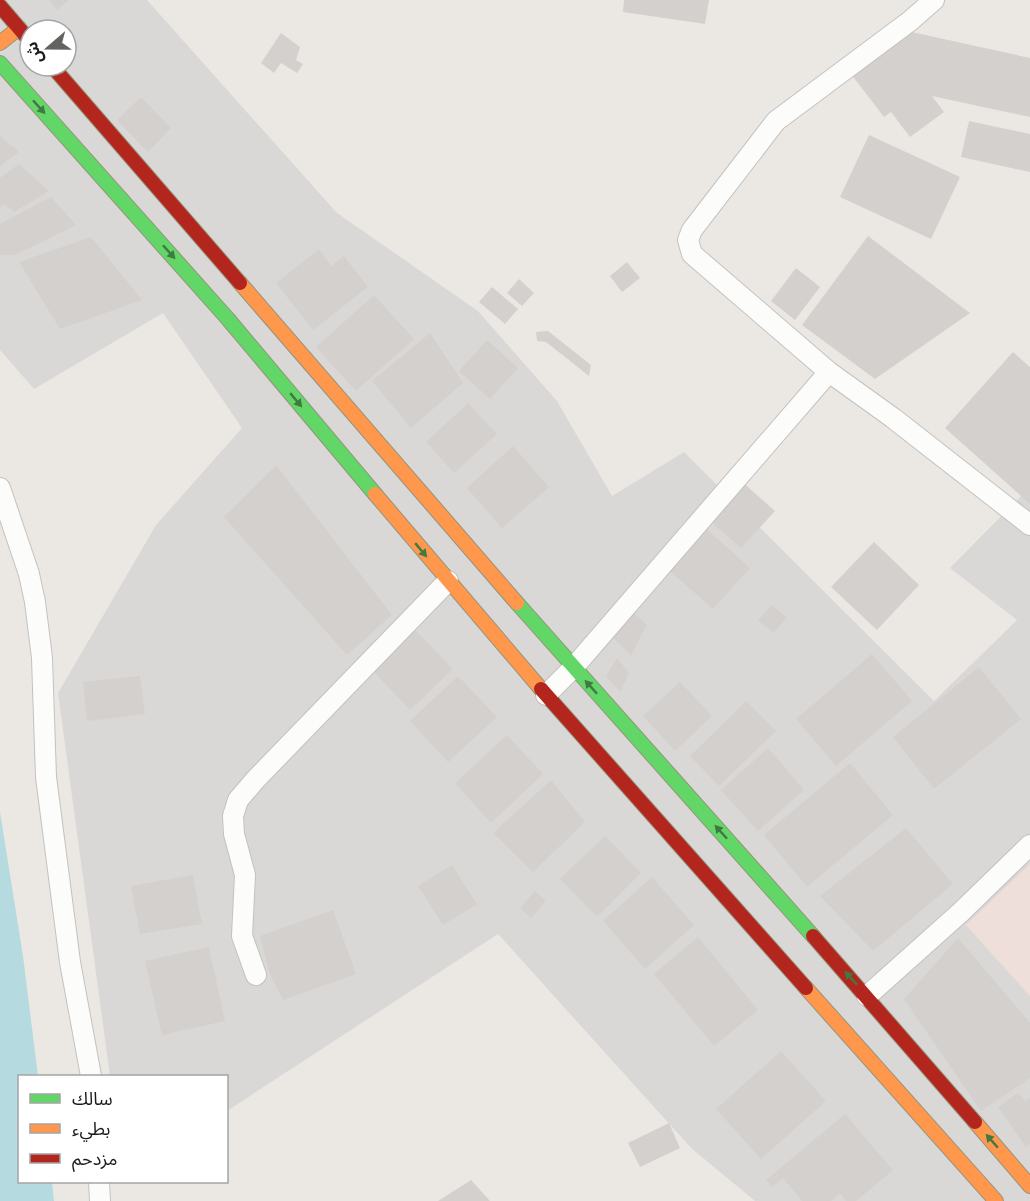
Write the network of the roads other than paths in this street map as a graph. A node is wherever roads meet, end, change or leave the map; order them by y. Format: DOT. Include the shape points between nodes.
graph roads {
  1 [pos="934,0"];
  2 [pos="0,6"];
  3 [pos="18,27"];
  4 [pos="18,29"];
  5 [pos="0,43"];
  6 [pos="0,63"];
  7 [pos="62,78"];
  8 [pos="829,372"];
  9 [pos="0,488"];
  10 [pos="1030,525"];
  11 [pos="448,581"];
  12 [pos="573,668"];
  13 [pos="546,695"];
  14 [pos="1030,844"];
  15 [pos="256,975"];
  16 [pos="867,996"];
  17 [pos="91,1075"];
  18 [pos="99,1183"];
  19 [pos="1030,1186"];
  20 [pos="100,1201"];
  21 [pos="996,1201"];
  1 -- 8 [label="street" via="776,121 688,240 692,254"];
  2 -- 3 [label="main road"];
  4 -- 5 [label="main road"];
  6 -- 11 [label="main road, one-way" via="228,320"];
  7 -- 12 [label="main road"];
  8 -- 10 [label="street"];
  8 -- 12 [label="street"];
  9 -- 17 [label="street" via="35,602 42,658 46,777 70,962"];
  11 -- 13 [label="main road"];
  11 -- 15 [label="street" via="238,800 233,816 245,875 242,936"];
  12 -- 13 [label="street"];
  16 -- 12 [label="main road, one-way"];
  13 -- 21 [label="main road"];
  14 -- 16 [label="street"];
  19 -- 16 [label="main road, one-way"];
  18 -- 20 [label="street"];
}
